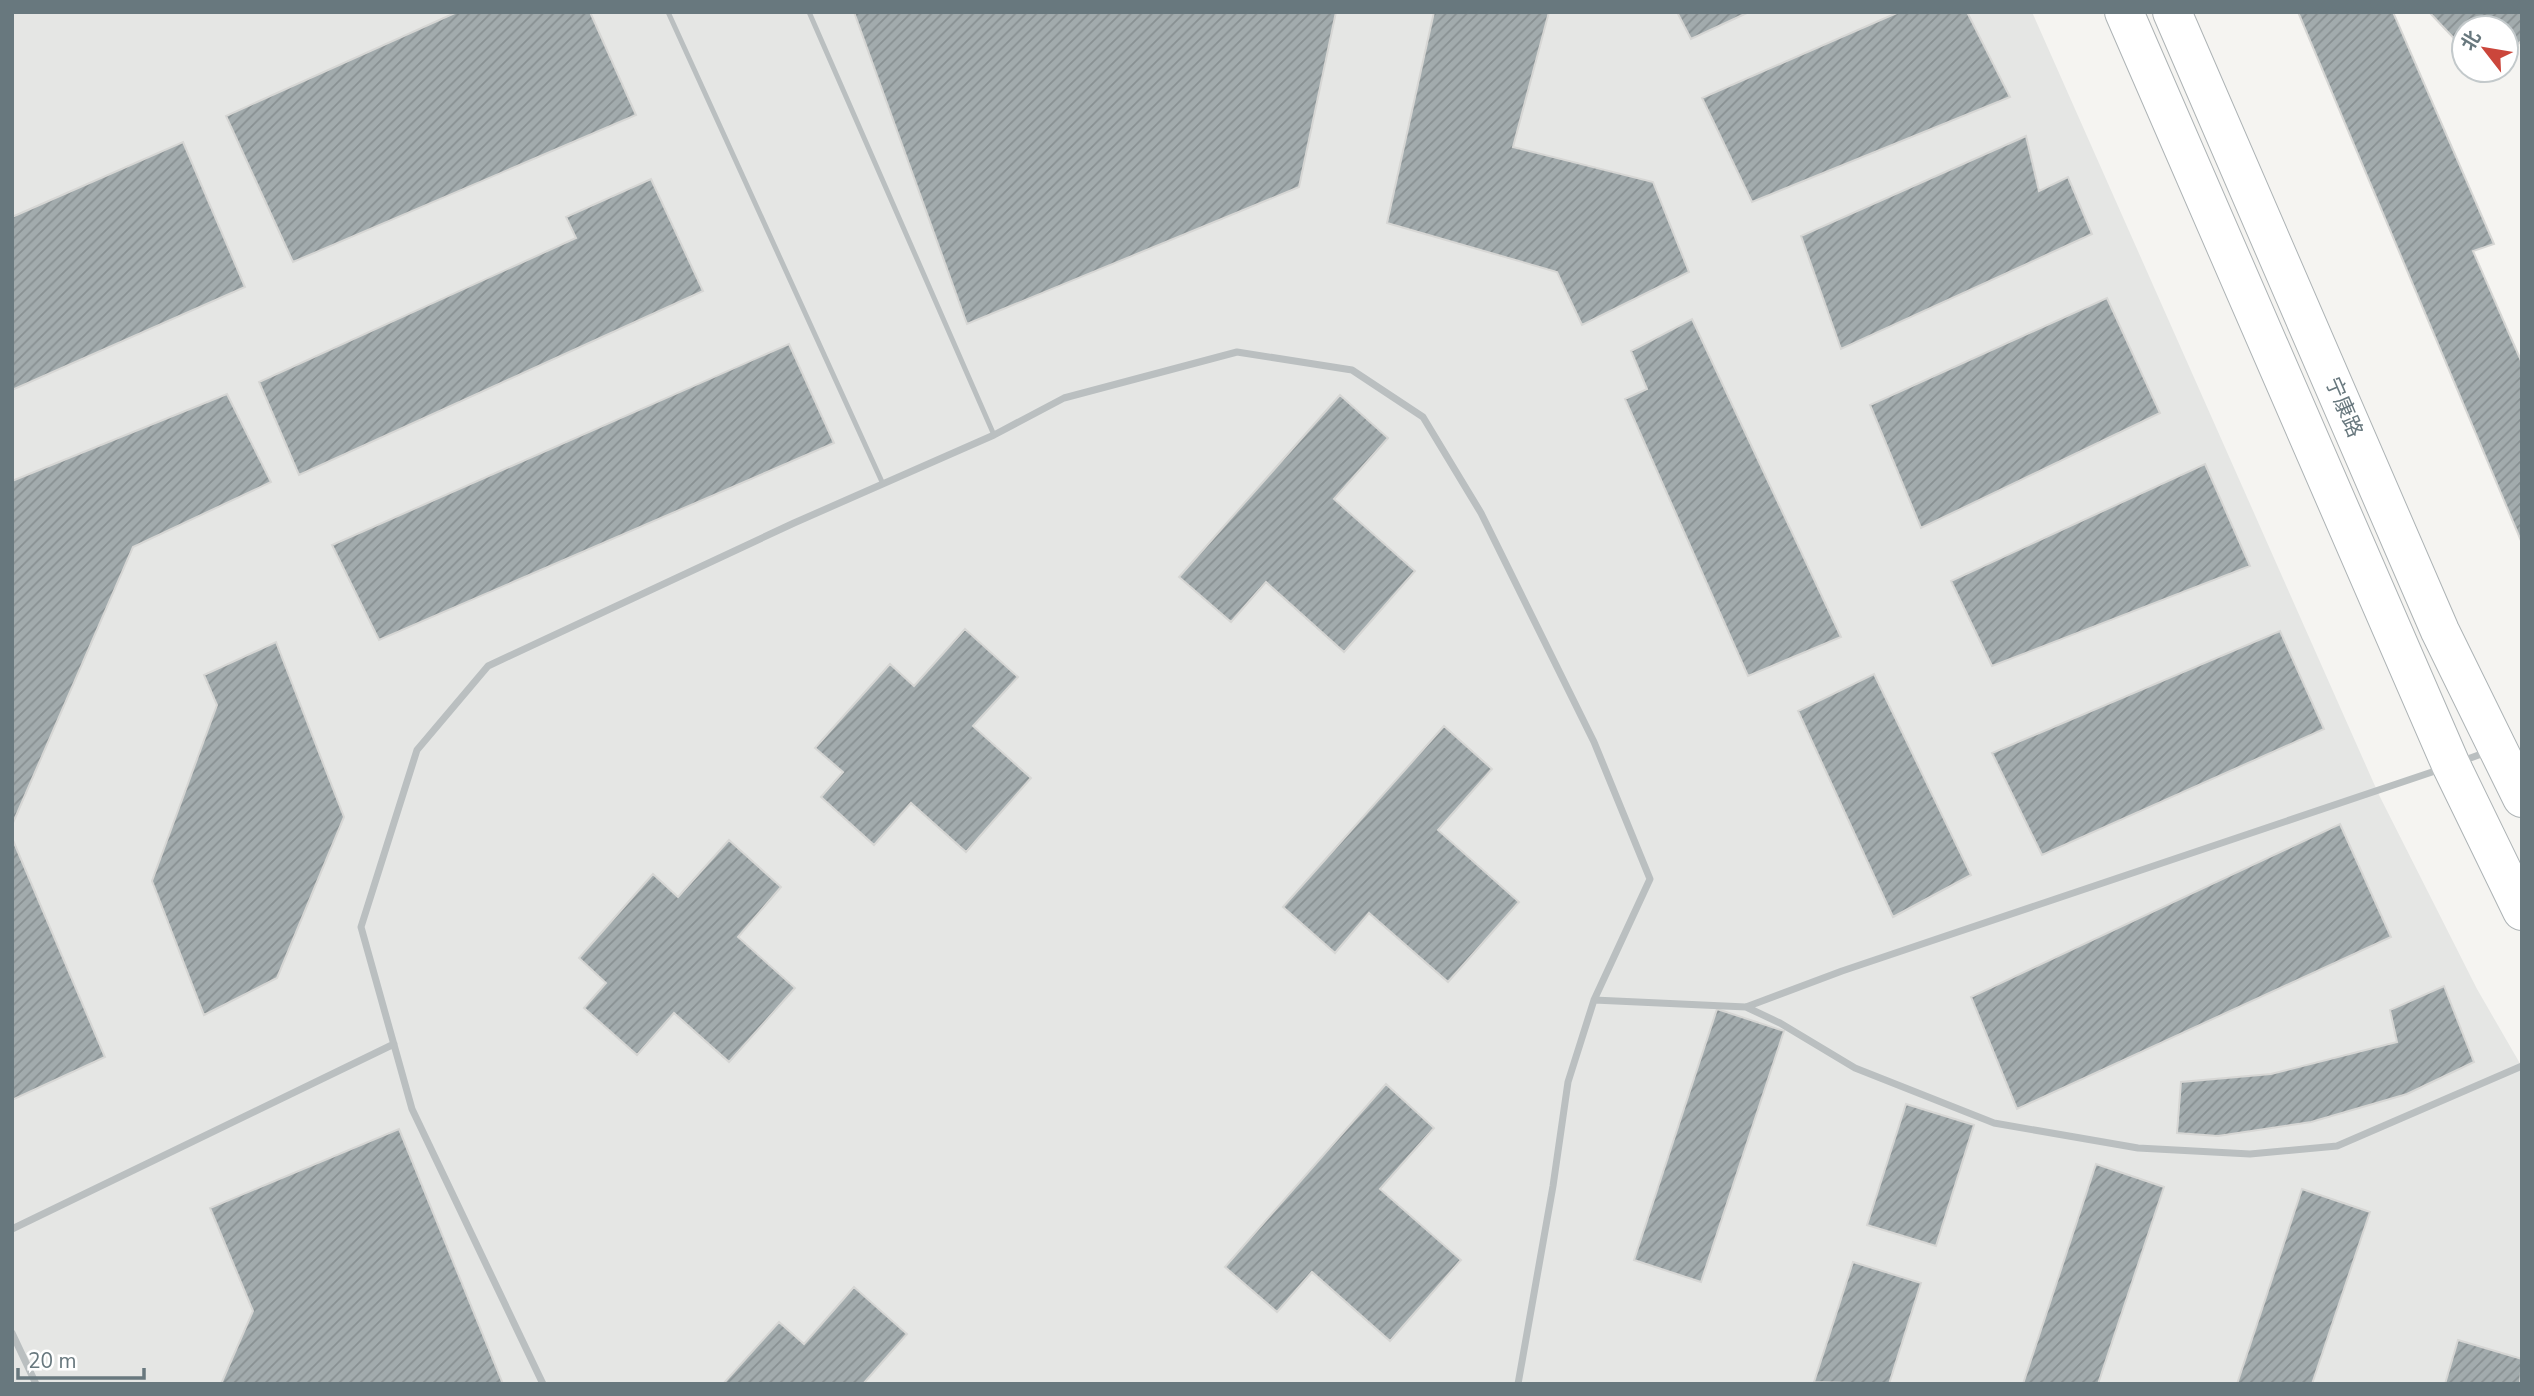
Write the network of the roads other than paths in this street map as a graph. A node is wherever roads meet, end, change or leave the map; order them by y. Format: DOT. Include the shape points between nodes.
graph roads {
  1 [pos="668,12"];
  2 [pos="809,12"];
  3 [pos="2124,12"];
  4 [pos="2172,12"];
  5 [pos="994,435"];
  6 [pos="883,484"];
  7 [pos="2503,747"];
  8 [pos="2451,765"];
  9 [pos="2522,798"];
  10 [pos="2522,911"];
  11 [pos="1594,1000"];
  12 [pos="1746,1007"];
  13 [pos="394,1045"];
  14 [pos="2522,1066"];
  15 [pos="12,1229"];
  16 [pos="12,1333"];
  17 [pos="36,1384"];
  18 [pos="542,1384"];
  19 [pos="1518,1384"];
  1 -- 6 [label="lane"];
  2 -- 5 [label="lane"];
  3 -- 8 [label="main road"];
  4 -- 7 [label="main road, 宁康路" via="2440,631"];
  5 -- 6 [label="street"];
  5 -- 11 [label="street" via="1064,398 1237,352 1352,370 1423,418 1482,513 1588,730 1650,878"];
  6 -- 13 [label="street" via="488,666 417,750 361,927"];
  7 -- 8 [label="street"];
  7 -- 9 [label="main road, 宁康路"];
  8 -- 10 [label="main road"];
  8 -- 12 [label="street"];
  11 -- 12 [label="street"];
  11 -- 19 [label="street" via="1568,1082"];
  12 -- 14 [label="street" via="1855,1068 1994,1123 2138,1149 2250,1154 2337,1146"];
  13 -- 15 [label="street"];
  13 -- 18 [label="street" via="412,1109"];
  16 -- 17 [label="street"];
}
